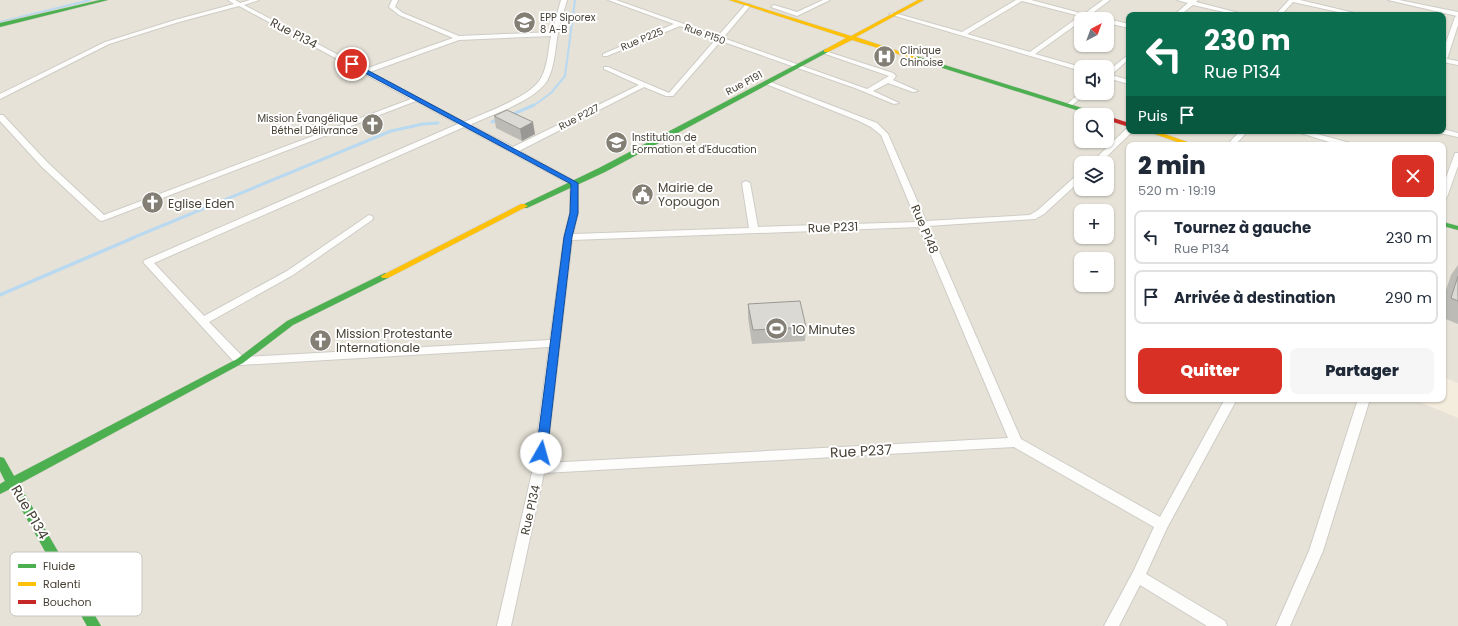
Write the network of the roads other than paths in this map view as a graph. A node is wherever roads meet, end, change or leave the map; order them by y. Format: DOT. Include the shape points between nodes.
graph roads {
  1 [pos="106,0"];
  2 [pos="231,0"];
  3 [pos="256,0"];
  4 [pos="395,0"];
  5 [pos="564,0"];
  6 [pos="611,0"];
  7 [pos="734,0"];
  8 [pos="827,0"];
  9 [pos="922,0"];
  10 [pos="1020,0"];
  11 [pos="1024,0"];
  12 [pos="1107,0"];
  13 [pos="1180,0"];
  14 [pos="1292,0"];
  15 [pos="1391,0"];
  16 [pos="1193,1"];
  17 [pos="239,4"];
  18 [pos="748,5"];
  19 [pos="774,7"];
  20 [pos="1090,12"];
  21 [pos="1180,12"];
  22 [pos="1233,12"];
  23 [pos="1281,12"];
  24 [pos="1346,12"];
  25 [pos="1441,12"];
  26 [pos="1074,13"];
  27 [pos="1446,13"];
  28 [pos="0,14"];
  29 [pos="892,14"];
  30 [pos="1458,16"];
  31 [pos="11,23"];
  32 [pos="1114,23"];
  33 [pos="680,24"];
  34 [pos="1074,24"];
  35 [pos="1126,25"];
  36 [pos="0,26"];
  37 [pos="554,34"];
  38 [pos="963,34"];
  39 [pos="1446,34"];
  40 [pos="1452,35"];
  41 [pos="850,37"];
  42 [pos="458,38"];
  43 [pos="718,39"];
  44 [pos="823,52"];
  45 [pos="1446,52"];
  46 [pos="605,54"];
  47 [pos="1031,54"];
  48 [pos="1126,59"];
  49 [pos="1446,61"];
  50 [pos="1458,63"];
  51 [pos="798,67"];
  52 [pos="1074,67"];
  53 [pos="606,68"];
  54 [pos="1114,69"];
  55 [pos="366,71"];
  56 [pos="1114,77"];
  57 [pos="888,80"];
  58 [pos="1126,81"];
  59 [pos="768,83"];
  60 [pos="643,85"];
  61 [pos="915,91"];
  62 [pos="868,92"];
  63 [pos="0,97"];
  64 [pos="416,98"];
  65 [pos="1076,100"];
  66 [pos="896,103"];
  67 [pos="1069,106"];
  68 [pos="1076,108"];
  69 [pos="0,117"];
  70 [pos="1114,120"];
  71 [pos="465,124"];
  72 [pos="1126,124"];
  73 [pos="1446,132"];
  74 [pos="1126,134"];
  75 [pos="1158,134"];
  76 [pos="1241,134"];
  77 [pos="1308,134"];
  78 [pos="1458,135"];
  79 [pos="1184,142"];
  80 [pos="1234,142"];
  81 [pos="1336,142"];
  82 [pos="514,150"];
  83 [pos="1458,154"];
  84 [pos="1102,156"];
  85 [pos="1446,173"];
  86 [pos="1452,175"];
  87 [pos="1074,182"];
  88 [pos="574,183"];
  89 [pos="746,183"];
  90 [pos="1446,190"];
  91 [pos="369,218"];
  92 [pos="922,224"];
  93 [pos="1446,225"];
  94 [pos="1458,228"];
  95 [pos="754,230"];
  96 [pos="568,237"];
  97 [pos="203,321"];
  98 [pos="555,343"];
  99 [pos="240,360"];
  100 [pos="1229,402"];
  101 [pos="1363,402"];
  102 [pos="1016,442"];
  103 [pos="0,461"];
  104 [pos="539,468"];
  105 [pos="13,482"];
  106 [pos="0,489"];
  107 [pos="1162,525"];
  108 [pos="52,552"];
  109 [pos="1138,576"];
  110 [pos="88,616"];
  111 [pos="94,626"];
  112 [pos="504,626"];
  113 [pos="1111,626"];
  114 [pos="1220,626"];
  115 [pos="1283,626"];
  1 -- 31 [label="street"];
  2 -- 17 [label="street, Rue P134"];
  3 -- 17 [label="street"];
  4 -- 42 [label="street" via="392,7 401,14"];
  5 -- 37 [label="street"];
  6 -- 33 [label="street, Rue P150"];
  7 -- 18 [label="street"];
  8 -- 19 [label="street" via="798,14"];
  9 -- 29 [label="street, Rue P191"];
  10 -- 38 [label="street"];
  11 -- 26 [label="street"];
  12 -- 20 [label="street"];
  13 -- 16 [label="street"];
  14 -- 23 [label="street"];
  14 -- 24 [label="street"];
  15 -- 25 [label="street"];
  16 -- 21 [label="street"];
  16 -- 22 [label="street"];
  17 -- 55 [label="street, Rue P134"];
  17 -- 63 [label="street" via="107,43"];
  18 -- 41 [label="street"];
  18 -- 43 [label="street"];
  27 -- 30 [label="street"];
  28 -- 31 [label="street"];
  29 -- 38 [label="street"];
  29 -- 41 [label="street, Rue P191"];
  30 -- 40 [label="street"];
  31 -- 36 [label="street"];
  32 -- 35 [label="street"];
  33 -- 43 [label="street, Rue P150"];
  33 -- 46 [label="street, Rue P225"];
  34 -- 47 [label="street"];
  37 -- 42 [label="street"];
  37 -- 71 [label="street" via="547,71 544,80 536,89"];
  38 -- 47 [label="street"];
  39 -- 40 [label="street"];
  40 -- 45 [label="street"];
  41 -- 44 [label="street, Rue P191"];
  41 -- 67 [label="street"];
  42 -- 55 [label="street"];
  43 -- 51 [label="street, Rue P150"];
  43 -- 60 [label="street" via="671,95"];
  44 -- 51 [label="street, Rue P191"];
  44 -- 57 [label="street" via="891,74 893,76"];
  47 -- 52 [label="street"];
  48 -- 54 [label="street"];
  49 -- 50 [label="street"];
  51 -- 59 [label="street, Rue P191"];
  51 -- 62 [label="street, Rue P150"];
  53 -- 60 [label="street"];
  55 -- 64 [label="street, Rue P134"];
  56 -- 58 [label="street"];
  57 -- 61 [label="street"];
  57 -- 62 [label="street"];
  59 -- 88 [label="street, Rue P191"];
  59 -- 92 [label="street, Rue P148" via="862,119 884,134"];
  60 -- 82 [label="street, Rue P227"];
  62 -- 66 [label="street, Rue P150"];
  64 -- 69 [label="street" via="104,218 46,165"];
  64 -- 71 [label="street, Rue P134"];
  65 -- 67 [label="street"];
  67 -- 68 [label="street"];
  70 -- 72 [label="street"];
  71 -- 82 [label="street, Rue P134"];
  71 -- 97 [label="street" via="148,262"];
  73 -- 78 [label="street"];
  74 -- 84 [label="street"];
  75 -- 79 [label="street"];
  76 -- 80 [label="street"];
  77 -- 81 [label="street"];
  82 -- 88 [label="street, Rue P134"];
  83 -- 86 [label="street"];
  85 -- 86 [label="street"];
  86 -- 90 [label="street"];
  87 -- 92 [label="street, Rue P231" via="1032,217"];
  88 -- 96 [label="street, Rue P134" via="574,213"];
  88 -- 99 [label="street, Rue P191" via="290,322"];
  89 -- 95 [label="street"];
  91 -- 97 [label="street" via="290,273"];
  92 -- 95 [label="street, Rue P231"];
  92 -- 102 [label="street, Rue P148"];
  93 -- 94 [label="street"];
  95 -- 96 [label="street, Rue P231"];
  96 -- 98 [label="street, Rue P134"];
  97 -- 99 [label="street"];
  98 -- 99 [label="street"];
  98 -- 104 [label="street, Rue P134"];
  99 -- 105 [label="street, Rue P191"];
  100 -- 107 [label="street"];
  101 -- 115 [label="street" via="1316,551"];
  102 -- 104 [label="street, Rue P237"];
  102 -- 107 [label="street"];
  103 -- 105 [label="street, Rue P134"];
  104 -- 112 [label="street, Rue P134"];
  105 -- 106 [label="street, Rue P191"];
  105 -- 108 [label="street, Rue P134"];
  107 -- 109 [label="street"];
  109 -- 113 [label="street"];
  109 -- 114 [label="street"];
  110 -- 111 [label="street, Rue P134"];
}
